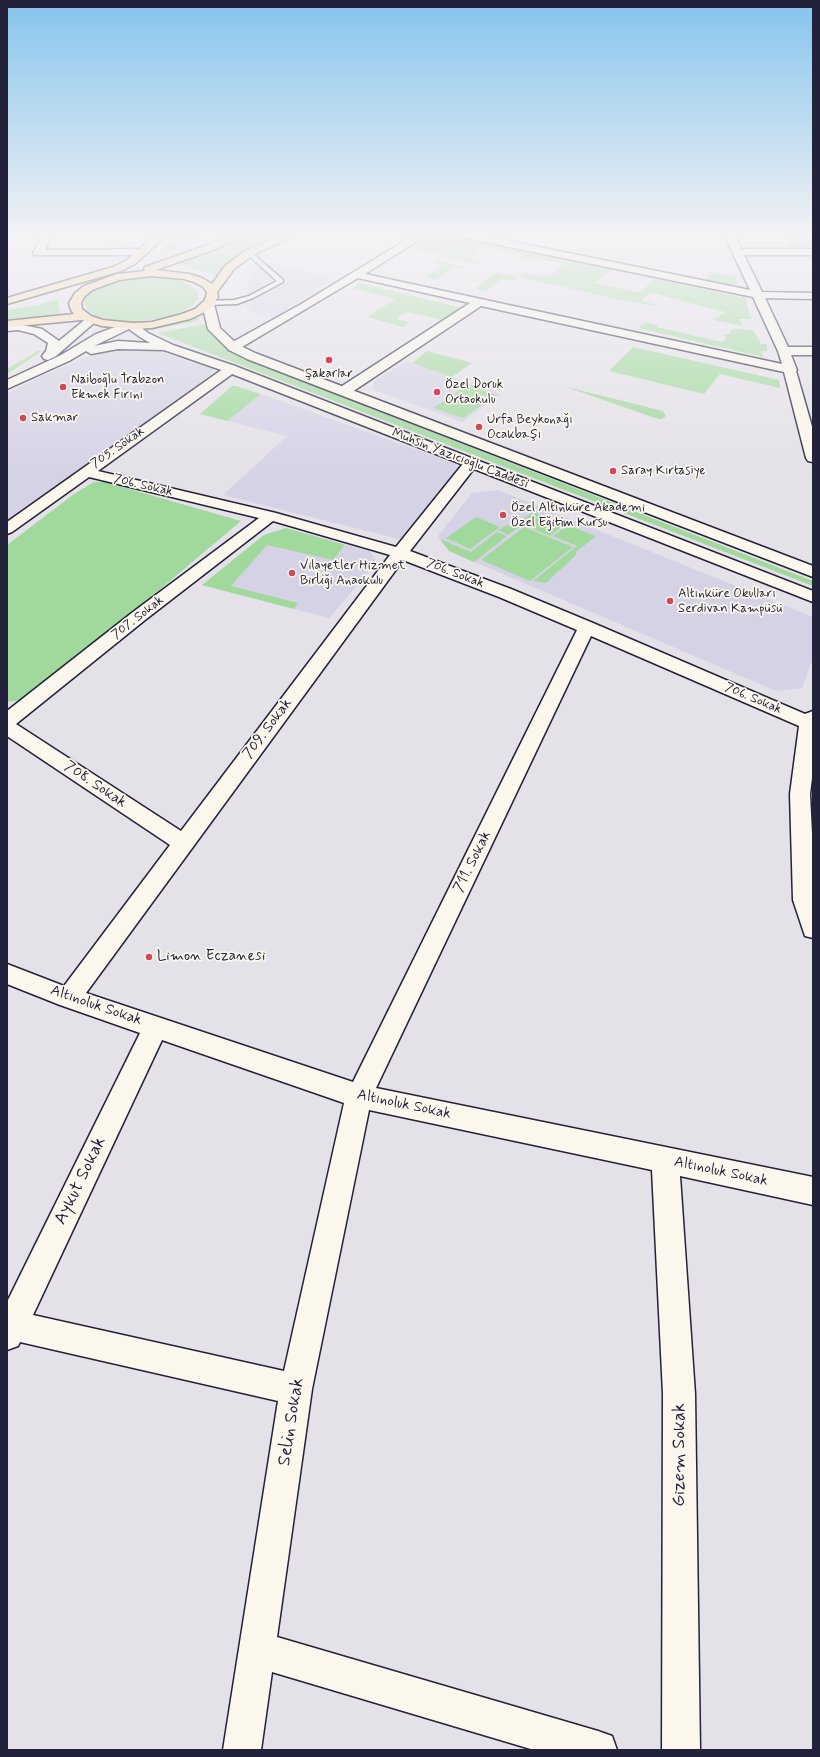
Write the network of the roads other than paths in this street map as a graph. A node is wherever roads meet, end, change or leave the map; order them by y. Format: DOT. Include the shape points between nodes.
graph roads {
  1 [pos="82,314"];
  2 [pos="191,314"];
  3 [pos="212,314"];
  4 [pos="290,314"];
  5 [pos="461,314"];
  6 [pos="534,314"];
  7 [pos="767,314"];
  8 [pos="88,318"];
  9 [pos="7,324"];
  10 [pos="129,326"];
  11 [pos="7,328"];
  12 [pos="233,347"];
  13 [pos="169,348"];
  14 [pos="784,351"];
  15 [pos="813,352"];
  16 [pos="52,353"];
  17 [pos="65,358"];
  18 [pos="231,369"];
  19 [pos="791,370"];
  20 [pos="18,379"];
  21 [pos="7,385"];
  22 [pos="344,391"];
  23 [pos="807,408"];
  24 [pos="813,458"];
  25 [pos="471,463"];
  26 [pos="85,472"];
  27 [pos="271,516"];
  28 [pos="7,529"];
  29 [pos="400,553"];
  30 [pos="813,572"];
  31 [pos="813,597"];
  32 [pos="587,627"];
  33 [pos="811,720"];
  34 [pos="7,721"];
  35 [pos="7,727"];
  36 [pos="807,796"];
  37 [pos="182,843"];
  38 [pos="813,929"];
  39 [pos="7,974"];
  40 [pos="69,998"];
  41 [pos="156,1027"];
  42 [pos="359,1096"];
  43 [pos="665,1160"];
  44 [pos="813,1191"];
  45 [pos="8,1328"];
  46 [pos="296,1389"];
  47 [pos="257,1649"];
  48 [pos="242,1750"];
  49 [pos="598,1750"];
  50 [pos="681,1750"];
  1 -- 8 [label="main road"];
  2 -- 10 [label="main road" via="170,322"];
  3 -- 12 [label="street, Muhsin Yazıcıoğlu Caddesi" via="214,329"];
  4 -- 12 [label="street"];
  5 -- 22 [label="street"];
  6 -- 19 [label="street"];
  7 -- 14 [label="street"];
  8 -- 9 [label="main road"];
  8 -- 10 [label="main road" via="102,323"];
  8 -- 16 [label="street"];
  10 -- 13 [label="street, Muhsin Yazıcıoğlu Caddesi"];
  10 -- 17 [label="street" via="100,337"];
  11 -- 16 [label="street" via="18,327 38,331 54,342"];
  12 -- 22 [label="street, Muhsin Yazıcıoğlu Caddesi"];
  13 -- 17 [label="street" via="100,347"];
  13 -- 18 [label="street, Muhsin Yazıcıoğlu Caddesi"];
  14 -- 15 [label="street"];
  14 -- 19 [label="street"];
  16 -- 20 [label="street"];
  17 -- 20 [label="street"];
  18 -- 25 [label="street, Muhsin Yazıcıoğlu Caddesi"];
  18 -- 26 [label="street, 705. Sokak"];
  19 -- 23 [label="street"];
  20 -- 21 [label="street"];
  22 -- 30 [label="street, Muhsin Yazıcıoğlu Caddesi"];
  23 -- 24 [label="street"];
  25 -- 29 [label="street, 709. Sokak"];
  25 -- 31 [label="street, Muhsin Yazıcıoğlu Caddesi"];
  26 -- 27 [label="street, 706. Sokak"];
  26 -- 28 [label="street, 705. Sokak"];
  27 -- 29 [label="street, 706. Sokak"];
  27 -- 34 [label="street, 707. Sokak"];
  29 -- 32 [label="street, 706. Sokak"];
  29 -- 37 [label="street, 709. Sokak"];
  32 -- 33 [label="street, 706. Sokak"];
  32 -- 42 [label="street, 711. Sokak"];
  33 -- 36 [label="street"];
  35 -- 37 [label="street, 708. Sokak"];
  36 -- 38 [label="street" via="804,900"];
  37 -- 40 [label="street, 709. Sokak"];
  39 -- 40 [label="street, Altınoluk Sokak"];
  40 -- 41 [label="street, Altınoluk Sokak"];
  41 -- 42 [label="street, Altınoluk Sokak"];
  41 -- 45 [label="street, Aykut Sokak"];
  42 -- 43 [label="street, Altınoluk Sokak"];
  42 -- 46 [label="street, Selin Sokak"];
  43 -- 44 [label="street, Altınoluk Sokak"];
  43 -- 50 [label="street, Gizem Sokak" via="680,1394"];
  45 -- 46 [label="street"];
  46 -- 47 [label="street, Selin Sokak"];
  47 -- 48 [label="street, Selin Sokak"];
  47 -- 49 [label="street"];
}
